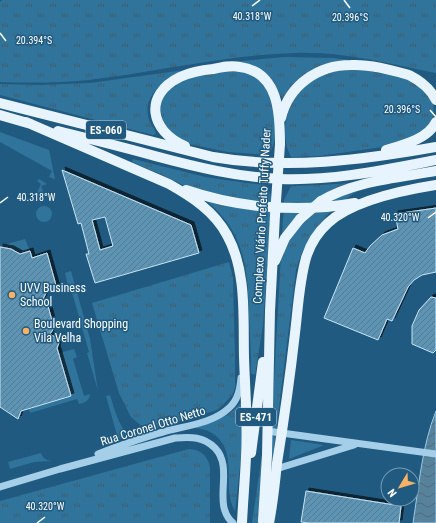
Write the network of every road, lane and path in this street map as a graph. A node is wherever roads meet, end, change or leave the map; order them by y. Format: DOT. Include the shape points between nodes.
graph roads {
  1 [pos="436,100"];
  2 [pos="0,103"];
  3 [pos="0,115"];
  4 [pos="26,122"];
  5 [pos="280,122"];
  6 [pos="436,122"];
  7 [pos="436,147"];
  8 [pos="213,157"];
  9 [pos="348,159"];
  10 [pos="436,160"];
  11 [pos="436,171"];
  12 [pos="169,184"];
  13 [pos="436,185"];
  14 [pos="372,200"];
  15 [pos="272,277"];
  16 [pos="270,311"];
  17 [pos="243,317"];
  18 [pos="267,431"];
  19 [pos="282,433"];
  20 [pos="356,444"];
  21 [pos="436,454"];
  22 [pos="60,468"];
  23 [pos="276,470"];
  24 [pos="0,486"];
  25 [pos="267,522"];
  26 [pos="233,523"];
  27 [pos="242,523"];
  1 -- 5 [label="main road" via="426,87 409,75 362,65 342,65 323,70 300,84 285,105"];
  2 -- 8 [label="main road, ES-060"];
  3 -- 4 [label="main road, ES-060"];
  4 -- 10 [label="main road, ES-060" via="210,170 256,177 324,178"];
  4 -- 12 [label="main road"];
  5 -- 8 [label="main road" via="273,91 263,78 251,70 229,66 179,77 164,88 157,98 157,120 167,134 177,142"];
  5 -- 15 [label="main road, Complexo Viário Prefeito Tuffy Nader / ES-471, bridge"];
  6 -- 9 [label="main road" via="426,133 407,143"];
  7 -- 9 [label="main road, ES-060"];
  8 -- 9 [label="main road, ES-060" via="279,163"];
  11 -- 15 [label="main road, bridge" via="358,186 320,202 291,230 281,247"];
  12 -- 14 [label="main road" via="228,201 269,207 311,208"];
  12 -- 17 [label="main road" via="207,210 226,234 240,268"];
  13 -- 14 [label="main road, Complexo Viário Prefeito Tuffy Nader"];
  14 -- 19 [label="main road, Complexo Viário Prefeito Tuffy Nader" via="335,217 321,230 306,257"];
  15 -- 16 [label="main road, Complexo Viário Prefeito Tuffy Nader / ES-471"];
  16 -- 18 [label="main road, Complexo Viário Prefeito Tuffy Nader / ES-471"];
  16 -- 27 [label="main road, Complexo Viário Prefeito Tuffy Nader / ES-471"];
  17 -- 22 [label="street, Rua Coronel Otto Netto" via="241,384 229,408 212,419 139,440"];
  17 -- 27 [label="main road" via="246,455"];
  18 -- 19 [label="street"];
  18 -- 25 [label="main road, Complexo Viário Prefeito Tuffy Nader / ES-471"];
  19 -- 20 [label="street"];
  19 -- 23 [label="main road, Complexo Viário Prefeito Tuffy Nader"];
  20 -- 21 [label="street"];
  20 -- 23 [label="street"];
  22 -- 24 [label="street, Rua Coronel Otto Netto"];
  22 -- 26 [label="street, Rua Coronel Otto Netto" via="175,438 200,438 209,442 221,457 224,468 224,508"];
  23 -- 25 [label="main road, Complexo Viário Prefeito Tuffy Nader"];
}
